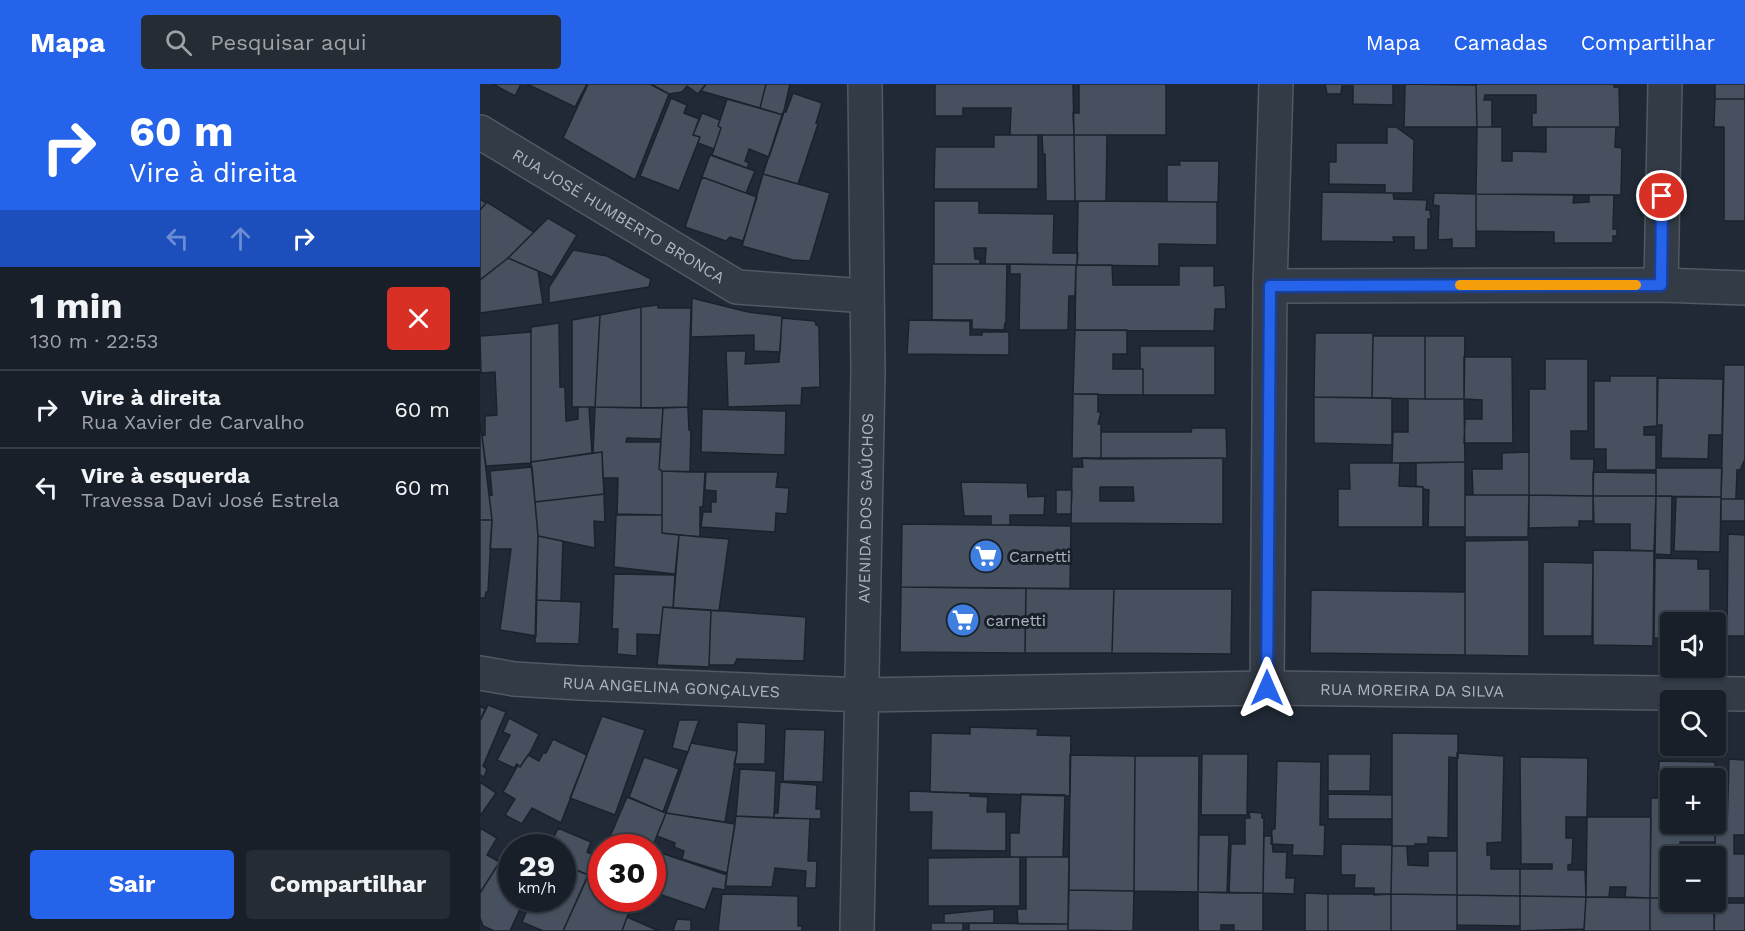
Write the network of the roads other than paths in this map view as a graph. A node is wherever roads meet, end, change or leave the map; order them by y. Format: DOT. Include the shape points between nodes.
graph roads {
  1 [pos="864,84"];
  2 [pos="1276,84"];
  3 [pos="1665,84"];
  4 [pos="480,132"];
  5 [pos="1661,285"];
  6 [pos="1270,286"];
  7 [pos="1745,288"];
  8 [pos="867,296"];
  9 [pos="480,673"];
  10 [pos="1267,688"];
  11 [pos="862,694"];
  12 [pos="1745,694"];
  13 [pos="857,931"];
  1 -- 8 [label="street, AVENIDA DOS GAÚCHOS"];
  2 -- 6 [label="street"];
  3 -- 5 [label="street"];
  4 -- 8 [label="street, RUA JOSÉ HUMBERTO BRONCA" via="737,287"];
  5 -- 6 [label="street"];
  5 -- 7 [label="street"];
  6 -- 10 [label="street"];
  8 -- 11 [label="street, AVENIDA DOS GAÚCHOS"];
  9 -- 11 [label="street, RUA ANGELINA GONÇALVES" via="580,683"];
  10 -- 11 [label="street, RUA MOREIRA DA SILVA"];
  10 -- 12 [label="street, RUA MOREIRA DA SILVA"];
  11 -- 13 [label="street, AVENIDA DOS GAÚCHOS"];
}
